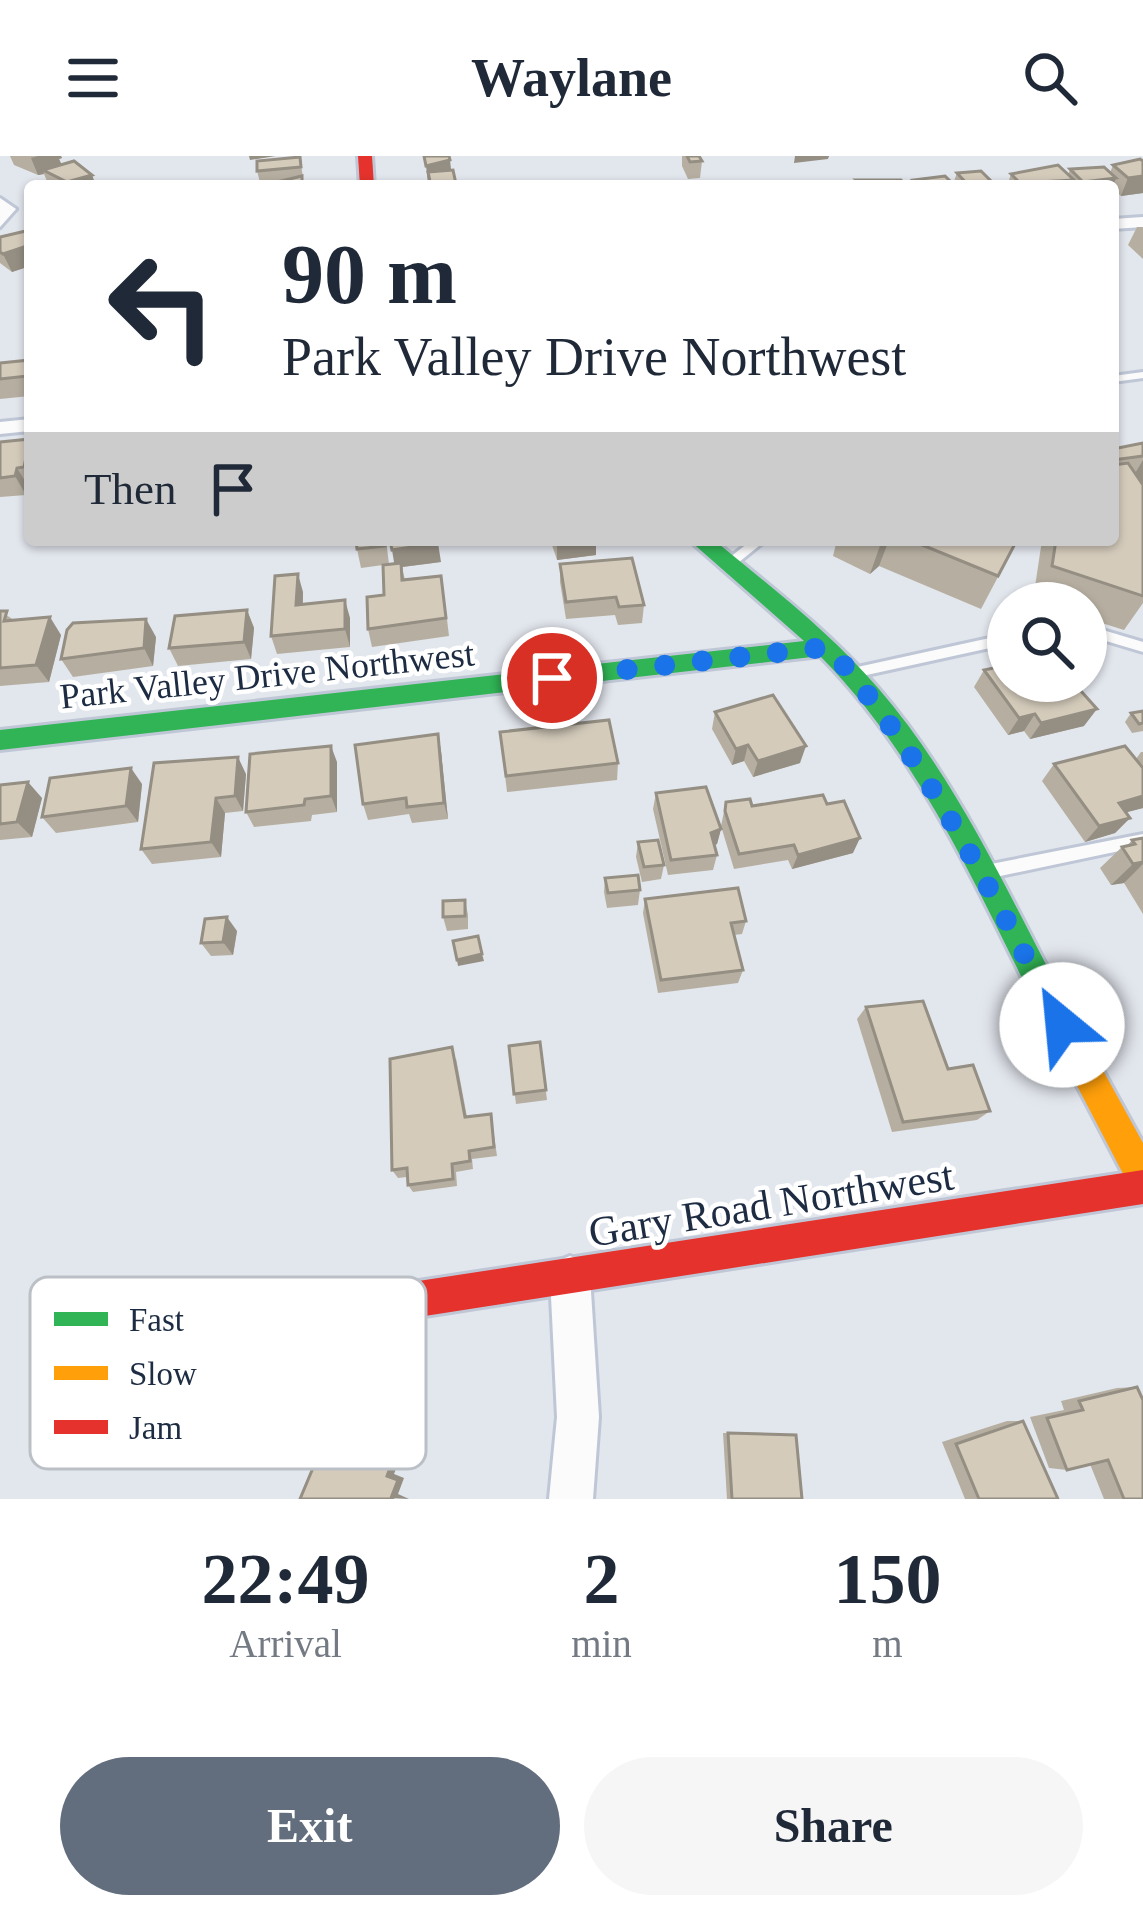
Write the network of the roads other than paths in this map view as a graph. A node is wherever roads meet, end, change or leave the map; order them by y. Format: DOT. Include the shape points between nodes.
graph roads {
  1 [pos="0,203"];
  2 [pos="0,222"];
  3 [pos="707,546"];
  4 [pos="752,546"];
  5 [pos="729,564"];
  6 [pos="1107,636"];
  7 [pos="987,644"];
  8 [pos="828,647"];
  9 [pos="1143,647"];
  10 [pos="851,674"];
  11 [pos="0,740"];
  12 [pos="1143,840"];
  13 [pos="980,873"];
  14 [pos="1143,1177"];
  15 [pos="1143,1187"];
  16 [pos="571,1276"];
  17 [pos="426,1298"];
  18 [pos="571,1499"];
  1 -- 2 [label="street" via="8,209"];
  3 -- 5 [label="street"];
  4 -- 5 [label="lane"];
  5 -- 8 [label="street"];
  6 -- 9 [label="lane"];
  7 -- 10 [label="lane"];
  8 -- 10 [label="street"];
  8 -- 11 [label="street, Park Valley Drive Northwest"];
  10 -- 13 [label="street" via="928,777"];
  12 -- 13 [label="lane"];
  13 -- 14 [label="street"];
  15 -- 16 [label="street, Gary Road Northwest"];
  16 -- 17 [label="street, Gary Road Northwest"];
  16 -- 18 [label="street" via="578,1417"];
}
